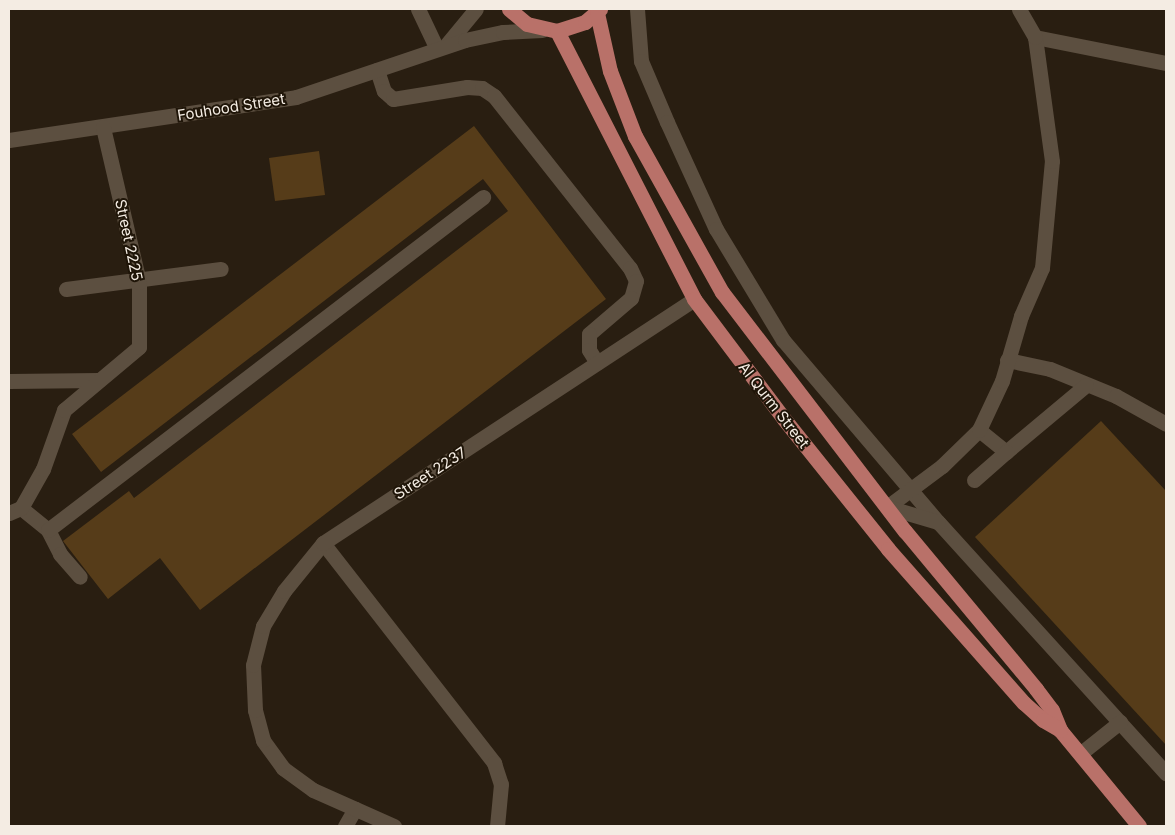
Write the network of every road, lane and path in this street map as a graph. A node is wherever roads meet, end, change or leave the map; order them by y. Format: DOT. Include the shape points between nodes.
graph roads {
  1 [pos="418,9"];
  2 [pos="476,9"];
  3 [pos="509,9"];
  4 [pos="636,9"];
  5 [pos="1019,9"];
  6 [pos="598,11"];
  7 [pos="542,30"];
  8 [pos="558,31"];
  9 [pos="1035,38"];
  10 [pos="441,47"];
  11 [pos="1166,63"];
  12 [pos="377,70"];
  13 [pos="103,127"];
  14 [pos="9,140"];
  15 [pos="483,197"];
  16 [pos="221,269"];
  17 [pos="139,282"];
  18 [pos="66,289"];
  19 [pos="694,299"];
  20 [pos="1007,360"];
  21 [pos="597,363"];
  22 [pos="99,380"];
  23 [pos="9,381"];
  24 [pos="1086,385"];
  25 [pos="1166,424"];
  26 [pos="979,430"];
  27 [pos="1006,452"];
  28 [pos="974,480"];
  29 [pos="910,490"];
  30 [pos="887,507"];
  31 [pos="15,511"];
  32 [pos="939,522"];
  33 [pos="48,530"];
  34 [pos="323,543"];
  35 [pos="80,576"];
  36 [pos="1120,722"];
  37 [pos="1060,730"];
  38 [pos="1081,753"];
  39 [pos="1166,773"];
  40 [pos="355,809"];
  41 [pos="345,826"];
  42 [pos="394,826"];
  43 [pos="497,826"];
  44 [pos="1139,826"];
  1 -- 10 [label="street"];
  2 -- 10 [label="street"];
  3 -- 7 [label="main road"];
  4 -- 29 [label="street" via="642,61 716,229 783,340"];
  5 -- 9 [label="street"];
  6 -- 8 [label="main road" via="585,22"];
  6 -- 30 [label="main road, Al Qurm Street" via="610,71 635,136 688,236 722,292"];
  7 -- 8 [label="main road"];
  7 -- 10 [label="street, Fouhood Street" via="483,35"];
  8 -- 19 [label="main road, Al Qurm Street"];
  9 -- 11 [label="street"];
  9 -- 20 [label="street" via="1052,162 1042,268 1021,316"];
  10 -- 12 [label="street, Fouhood Street"];
  12 -- 13 [label="street, Fouhood Street" via="296,97"];
  12 -- 21 [label="street" via="384,91 394,99 468,87 482,88 494,96 630,268 636,281 631,298 589,334 589,350"];
  13 -- 14 [label="street, Fouhood Street"];
  13 -- 17 [label="street, Street 2225"];
  15 -- 33 [label="street"];
  16 -- 17 [label="street"];
  17 -- 18 [label="street"];
  17 -- 22 [label="street, Street 2225" via="139,347"];
  19 -- 21 [label="street, Street 2237"];
  19 -- 37 [label="main road, Al Qurm Street" via="888,549 1024,703 1042,720"];
  20 -- 24 [label="street" via="1050,369"];
  20 -- 26 [label="street"];
  21 -- 34 [label="street, Street 2237"];
  22 -- 23 [label="street"];
  22 -- 31 [label="street, Street 2225" via="64,410 43,469"];
  24 -- 25 [label="street" via="1116,396"];
  24 -- 27 [label="street"];
  26 -- 27 [label="street"];
  26 -- 29 [label="street" via="942,466"];
  27 -- 28 [label="street"];
  29 -- 30 [label="street"];
  29 -- 32 [label="street"];
  30 -- 32 [label="street"];
  30 -- 37 [label="main road, Al Qurm Street" via="1036,689 1052,710"];
  31 -- 33 [label="street"];
  32 -- 36 [label="street"];
  33 -- 35 [label="street" via="60,554"];
  34 -- 40 [label="street, Street 2237" via="284,591 263,626 253,665 255,710 263,740 283,768 312,790"];
  34 -- 43 [label="street" via="494,763 501,784"];
  36 -- 38 [label="street"];
  36 -- 39 [label="street"];
  37 -- 38 [label="main road, Al Qurm Street"];
  38 -- 44 [label="main road, Al Qurm Street"];
  40 -- 41 [label="street"];
  40 -- 42 [label="street, Street 2237"];
}
